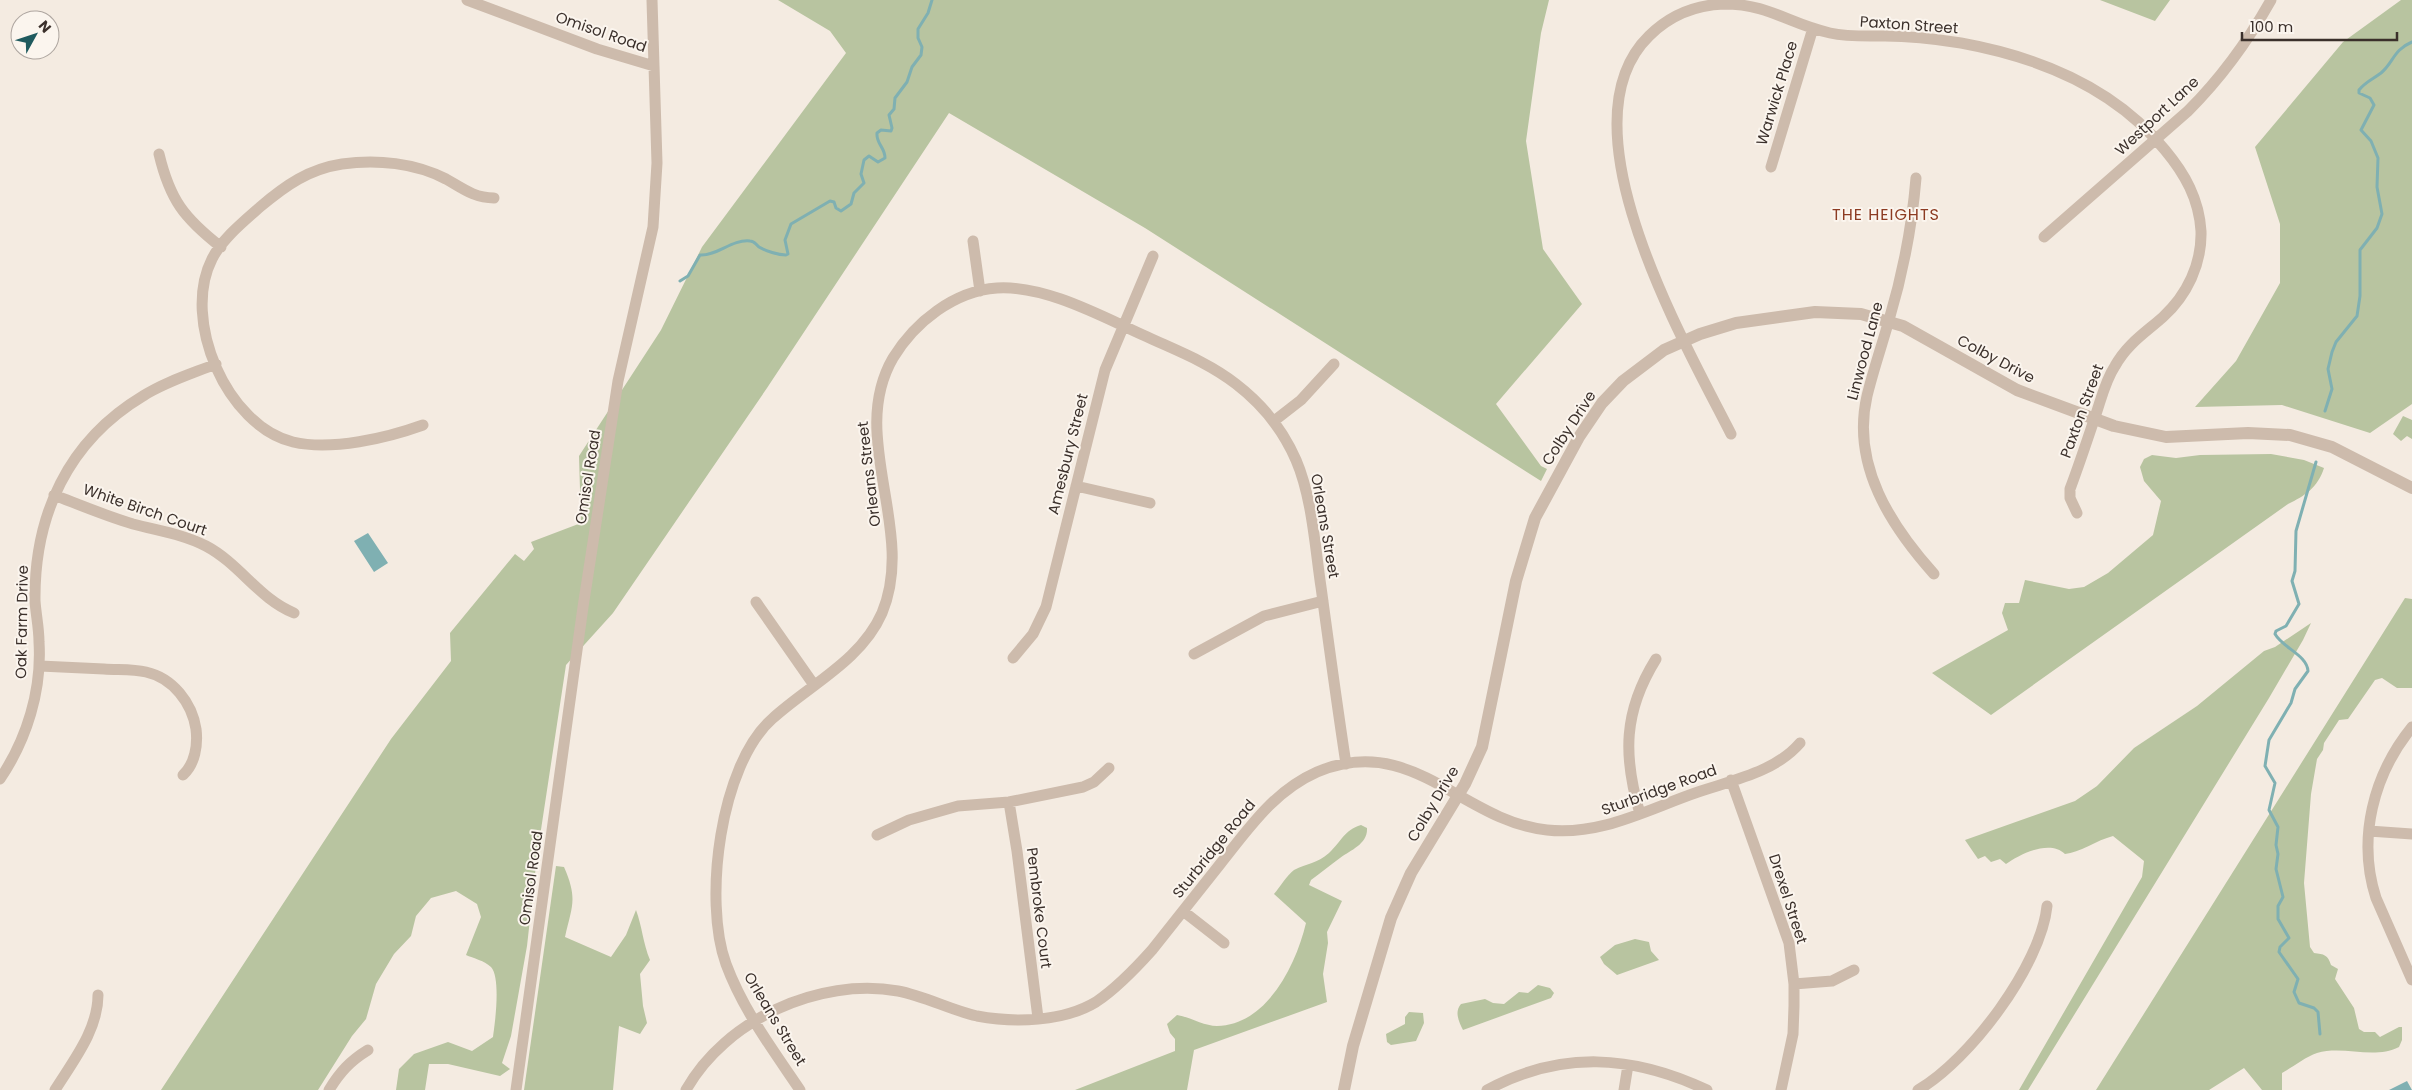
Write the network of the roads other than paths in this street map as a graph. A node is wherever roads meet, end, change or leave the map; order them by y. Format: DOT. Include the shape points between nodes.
graph roads {
  1 [pos="467,0"];
  2 [pos="652,0"];
  3 [pos="2271,0"];
  4 [pos="1812,28"];
  5 [pos="654,66"];
  6 [pos="2157,139"];
  7 [pos="159,154"];
  8 [pos="1771,167"];
  9 [pos="1916,178"];
  10 [pos="494,198"];
  11 [pos="2044,237"];
  12 [pos="973,241"];
  13 [pos="221,247"];
  14 [pos="1153,256"];
  15 [pos="980,291"];
  16 [pos="1889,321"];
  17 [pos="1123,326"];
  18 [pos="1684,341"];
  19 [pos="216,364"];
  20 [pos="1334,364"];
  21 [pos="2094,419"];
  22 [pos="1274,421"];
  23 [pos="423,425"];
  24 [pos="1731,434"];
  25 [pos="1076,486"];
  26 [pos="2412,488"];
  27 [pos="54,495"];
  28 [pos="1150,504"];
  29 [pos="2077,513"];
  30 [pos="1934,574"];
  31 [pos="1323,601"];
  32 [pos="756,602"];
  33 [pos="294,613"];
  34 [pos="1194,654"];
  35 [pos="1013,658"];
  36 [pos="1656,660"];
  37 [pos="40,666"];
  38 [pos="814,685"];
  39 [pos="2412,727"];
  40 [pos="1800,742"];
  41 [pos="4,764"];
  42 [pos="1346,764"];
  43 [pos="1109,768"];
  44 [pos="183,775"];
  45 [pos="0,779"];
  46 [pos="1731,780"];
  47 [pos="1458,795"];
  48 [pos="1009,802"];
  49 [pos="1640,814"];
  50 [pos="2369,831"];
  51 [pos="2412,834"];
  52 [pos="877,836"];
  53 [pos="2047,906"];
  54 [pos="1183,911"];
  55 [pos="1224,943"];
  56 [pos="1854,970"];
  57 [pos="2412,980"];
  58 [pos="1794,984"];
  59 [pos="98,995"];
  60 [pos="1038,1018"];
  61 [pos="755,1022"];
  62 [pos="368,1050"];
  63 [pos="1628,1065"];
  64 [pos="55,1090"];
  65 [pos="329,1090"];
  66 [pos="516,1090"];
  67 [pos="686,1090"];
  68 [pos="800,1090"];
  69 [pos="1344,1090"];
  70 [pos="1487,1090"];
  71 [pos="1624,1090"];
  72 [pos="1707,1090"];
  73 [pos="1781,1090"];
  74 [pos="1918,1090"];
  1 -- 5 [label="street, Omisol Road" via="597,49"];
  2 -- 5 [label="street"];
  3 -- 6 [label="street, Westport Lane" via="2230,65"];
  4 -- 6 [label="street, Paxton Street" via="1850,36 1960,43 2025,59 2090,86 2127,111"];
  4 -- 8 [label="street, Warwick Place"];
  4 -- 18 [label="street, Paxton Street" via="1765,9 1743,5 1702,7 1683,12 1658,27 1644,41 1627,68 1618,109 1618,143 1625,193 1643,247"];
  5 -- 66 [label="street, Omisol Road" via="657,163 653,227 618,381"];
  6 -- 11 [label="street, Westport Lane"];
  6 -- 21 [label="street, Paxton Street" via="2181,170 2194,197 2201,230 2198,260 2184,293 2172,309 2140,334 2117,361"];
  7 -- 13 [label="street" via="178,206 201,232"];
  9 -- 16 [label="street, Linwood Lane" via="1908,246"];
  10 -- 13 [label="street" via="472,195 446,179 410,166 369,163 323,168 295,179 280,190 243,222"];
  12 -- 15 [label="street"];
  13 -- 19 [label="street" via="212,259 206,277 202,314"];
  14 -- 17 [label="street, Amesbury Street"];
  15 -- 17 [label="street, Orleans Street" via="996,288 1029,291 1083,308"];
  15 -- 38 [label="street, Orleans Street" via="949,303 923,323 902,345 885,375 877,410 881,465 893,538 892,575 873,630 863,644"];
  16 -- 18 [label="street, Colby Drive" via="1846,312 1804,313 1720,326"];
  16 -- 21 [label="street, Colby Drive" via="1919,334 2017,390"];
  16 -- 30 [label="street, Linwood Lane" via="1866,397 1866,451 1877,492 1887,514"];
  17 -- 22 [label="street, Orleans Street" via="1218,371 1255,400"];
  17 -- 25 [label="street, Amesbury Street" via="1105,370"];
  18 -- 24 [label="street, Paxton Street"];
  18 -- 47 [label="street, Colby Drive" via="1638,368 1602,403 1579,437 1544,502 1528,536 1516,581 1482,747"];
  19 -- 23 [label="street" via="229,393 252,420 293,442 328,445 386,436"];
  19 -- 27 [label="street, Oak Farm Drive" via="169,383 126,407 82,450"];
  20 -- 22 [label="street" via="1301,400"];
  21 -- 26 [label="street, Colby Drive" via="2127,430 2166,437 2262,433 2298,437 2347,453"];
  21 -- 29 [label="street, Paxton Street" via="2070,489 2070,498"];
  22 -- 31 [label="street, Orleans Street" via="1302,478"];
  25 -- 28 [label="street"];
  25 -- 35 [label="street, Amesbury Street" via="1046,607 1033,634"];
  27 -- 33 [label="street, White Birch Court" via="108,516 173,532 200,543 225,558 273,603"];
  27 -- 37 [label="street, Oak Farm Drive" via="42,531 36,578"];
  31 -- 34 [label="street" via="1264,616"];
  31 -- 42 [label="street, Orleans Street"];
  32 -- 38 [label="street"];
  36 -- 49 [label="street" via="1639,690 1629,724 1629,768"];
  37 -- 41 [label="street, Oak Farm Drive" via="29,719"];
  37 -- 44 [label="street" via="144,671 174,686 189,708 196,730 193,758 189,770"];
  38 -- 61 [label="street, Orleans Street" via="771,720 748,747 734,780 725,818 717,881 717,925 726,965"];
  39 -- 50 [label="street" via="2382,775 2375,794"];
  40 -- 46 [label="street, Sturbridge Road" via="1774,765"];
  41 -- 45 [label="street, Oak Farm Drive"];
  42 -- 47 [label="street, Sturbridge Road" via="1367,762 1400,766 1426,776"];
  42 -- 54 [label="street, Sturbridge Road" via="1303,779 1275,798"];
  43 -- 48 [label="street" via="1083,787"];
  46 -- 49 [label="street, Sturbridge Road"];
  46 -- 58 [label="street, Drexel Street" via="1783,921"];
  47 -- 49 [label="street, Sturbridge Road" via="1510,822 1547,830 1601,827"];
  47 -- 69 [label="street, Colby Drive" via="1411,873 1391,918"];
  48 -- 52 [label="street" via="958,806 933,812"];
  48 -- 60 [label="street, Pembroke Court"];
  50 -- 51 [label="street"];
  50 -- 57 [label="street" via="2372,885"];
  53 -- 74 [label="street" via="2037,944 1994,1017 1953,1064"];
  54 -- 55 [label="street"];
  54 -- 60 [label="street, Sturbridge Road" via="1135,970 1095,1002"];
  56 -- 58 [label="street" via="1832,980"];
  58 -- 73 [label="street, Drexel Street" via="1793,1034"];
  59 -- 64 [label="street" via="93,1026"];
  60 -- 61 [label="street, Sturbridge Road" via="977,1016 898,991 864,988 823,994 790,1004"];
  61 -- 67 [label="street, Sturbridge Road" via="711,1056"];
  61 -- 68 [label="street, Orleans Street"];
  62 -- 65 [label="street" via="351,1060"];
  63 -- 70 [label="street" via="1554,1064"];
  63 -- 71 [label="street"];
  63 -- 72 [label="street" via="1664,1072"];
}
